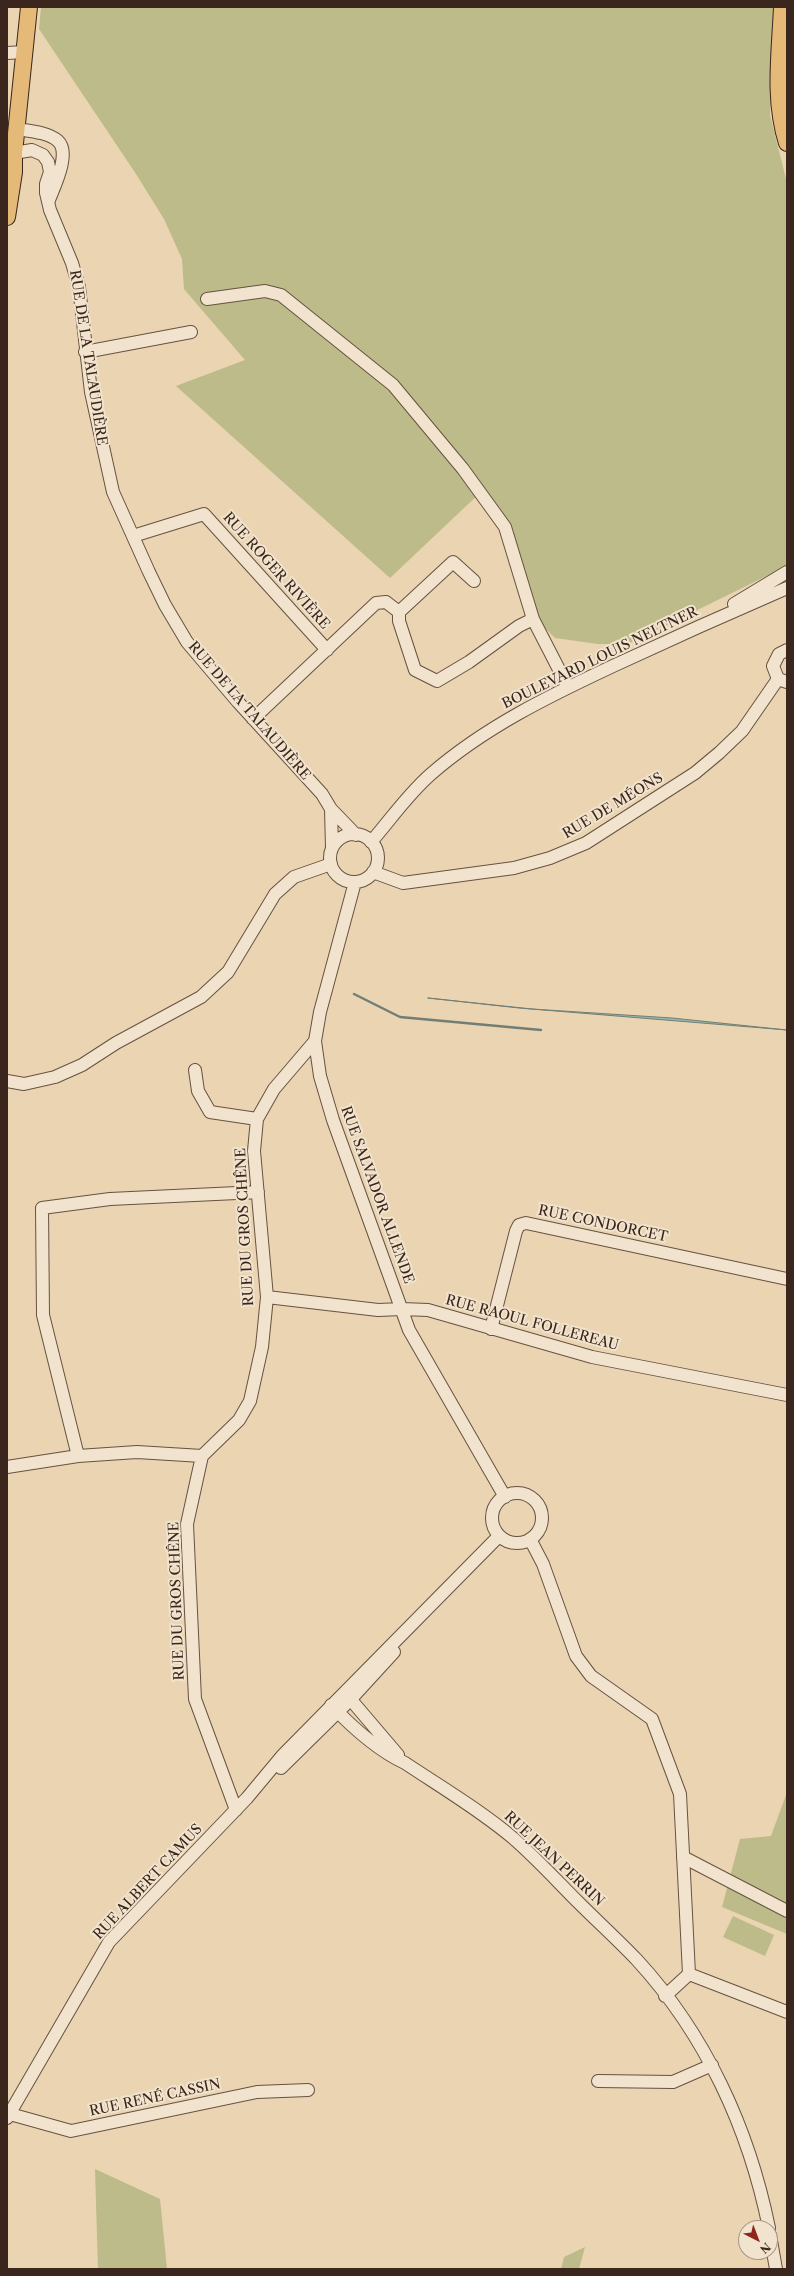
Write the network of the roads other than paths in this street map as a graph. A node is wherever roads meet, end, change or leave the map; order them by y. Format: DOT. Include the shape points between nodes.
graph roads {
  1 [pos="29,7"];
  2 [pos="782,7"];
  3 [pos="24,52"];
  4 [pos="7,53"];
  5 [pos="16,129"];
  6 [pos="787,143"];
  7 [pos="10,159"];
  8 [pos="49,200"];
  9 [pos="7,217"];
  10 [pos="207,299"];
  11 [pos="191,332"];
  12 [pos="85,352"];
  13 [pos="133,536"];
  14 [pos="787,572"];
  15 [pos="474,581"];
  16 [pos="787,588"];
  17 [pos="399,612"];
  18 [pos="533,619"];
  19 [pos="684,633"];
  20 [pos="327,650"];
  21 [pos="787,650"];
  22 [pos="783,680"];
  23 [pos="568,687"];
  24 [pos="253,719"];
  25 [pos="331,809"];
  26 [pos="356,835"];
  27 [pos="371,842"];
  28 [pos="332,848"];
  29 [pos="330,864"];
  30 [pos="373,872"];
  31 [pos="355,882"];
  32 [pos="315,1041"];
  33 [pos="195,1070"];
  34 [pos="7,1081"];
  35 [pos="257,1119"];
  36 [pos="258,1192"];
  37 [pos="787,1279"];
  38 [pos="267,1297"];
  39 [pos="402,1309"];
  40 [pos="491,1330"];
  41 [pos="787,1395"];
  42 [pos="78,1456"];
  43 [pos="202,1456"];
  44 [pos="7,1467"];
  45 [pos="505,1497"];
  46 [pos="499,1536"];
  47 [pos="530,1539"];
  48 [pos="347,1696"];
  49 [pos="334,1709"];
  50 [pos="405,1763"];
  51 [pos="236,1810"];
  52 [pos="683,1857"];
  53 [pos="787,1911"];
  54 [pos="689,1974"];
  55 [pos="665,1996"];
  56 [pos="787,2012"];
  57 [pos="712,2065"];
  58 [pos="598,2081"];
  59 [pos="308,2090"];
  60 [pos="8,2116"];
  61 [pos="767,2220"];
  1 -- 3 [label="main road"];
  2 -- 6 [label="main road" via="778,84 781,124"];
  3 -- 4 [label="street"];
  3 -- 5 [label="main road"];
  5 -- 7 [label="main road"];
  5 -- 8 [label="street" via="48,136 59,141 62,146 64,151 61,168"];
  7 -- 8 [label="street, RUE DE LA TALAUDIÈRE" via="32,150 43,155 50,172 46,184"];
  7 -- 9 [label="main road" via="14,172"];
  8 -- 12 [label="street, RUE DE LA TALAUDIÈRE" via="50,210 79,287"];
  10 -- 18 [label="street" via="265,291 281,295 393,385 463,469 505,527"];
  11 -- 12 [label="street"];
  12 -- 13 [label="street, RUE DE LA TALAUDIÈRE" via="99,434 113,492"];
  13 -- 20 [label="street, RUE ROGER RIVIÈRE" via="204,514"];
  13 -- 24 [label="street, RUE DE LA TALAUDIÈRE" via="165,605 187,642"];
  14 -- 19 [label="street"];
  15 -- 17 [label="street" via="453,562"];
  16 -- 19 [label="street, BOULEVARD LOUIS NELTNER"];
  17 -- 18 [label="street" via="399,621 415,670 437,681"];
  17 -- 20 [label="street" via="386,602 376,603"];
  18 -- 23 [label="street"];
  19 -- 23 [label="street, BOULEVARD LOUIS NELTNER"];
  20 -- 24 [label="street"];
  21 -- 22 [label="street, RUE DE MÉONS" via="779,654 774,666"];
  22 -- 30 [label="street, RUE DE MÉONS" via="742,731 695,773 586,843 550,858 514,868 443,878 401,883"];
  23 -- 27 [label="street, BOULEVARD LOUIS NELTNER" via="505,720 431,774 399,806"];
  24 -- 25 [label="street, RUE DE LA TALAUDIÈRE" via="322,794"];
  25 -- 26 [label="street, RUE DE LA TALAUDIÈRE"];
  25 -- 28 [label="street"];
  26 -- 27 [label="street"];
  26 -- 28 [label="street" via="340,839"];
  27 -- 30 [label="street" via="378,860"];
  28 -- 29 [label="street"];
  29 -- 31 [label="street" via="341,879"];
  29 -- 34 [label="street" via="294,877 275,894 228,972 201,997 55,1077 24,1084"];
  30 -- 31 [label="street" via="362,881"];
  31 -- 32 [label="street, RUE SALVADOR ALLENDE" via="320,1012"];
  32 -- 35 [label="street, RUE DU GROS CHÊNE" via="274,1089"];
  32 -- 39 [label="street, RUE SALVADOR ALLENDE" via="320,1076 333,1120"];
  33 -- 35 [label="street" via="198,1091 210,1112"];
  35 -- 36 [label="street, RUE DU GROS CHÊNE" via="254,1151"];
  36 -- 38 [label="street, RUE DU GROS CHÊNE"];
  36 -- 42 [label="street" via="110,1199 42,1208 43,1315"];
  37 -- 40 [label="street, RUE CONDORCET" via="526,1223 519,1225 516,1231"];
  38 -- 39 [label="street, RUE RAOUL FOLLEREAU" via="378,1310"];
  38 -- 43 [label="street, RUE DU GROS CHÊNE" via="262,1347 250,1401 239,1420"];
  39 -- 40 [label="street, RUE RAOUL FOLLEREAU" via="428,1310"];
  39 -- 45 [label="street, RUE SALVADOR ALLENDE" via="409,1330"];
  40 -- 41 [label="street, RUE RAOUL FOLLEREAU" via="592,1357"];
  42 -- 43 [label="street" via="137,1452"];
  42 -- 44 [label="street"];
  43 -- 51 [label="street, RUE DU GROS CHÊNE" via="187,1524 195,1699"];
  45 -- 46 [label="street" via="494,1508 492,1515 492,1522"];
  45 -- 47 [label="street" via="521,1494 532,1499 540,1509 540,1526"];
  46 -- 47 [label="street" via="514,1543"];
  46 -- 48 [label="street, RUE ALBERT CAMUS" via="433,1604 413,1630"];
  47 -- 52 [label="street" via="543,1564 576,1656 591,1676 652,1719 680,1794"];
  48 -- 49 [label="street, RUE ALBERT CAMUS"];
  48 -- 50 [label="street, RUE JEAN PERRIN"];
  49 -- 50 [label="street, RUE JEAN PERRIN" via="372,1742"];
  49 -- 51 [label="street, RUE ALBERT CAMUS"];
  50 -- 55 [label="street, RUE JEAN PERRIN" via="514,1838 637,1961"];
  51 -- 60 [label="street, RUE ALBERT CAMUS" via="109,1942"];
  52 -- 53 [label="street"];
  52 -- 54 [label="street"];
  54 -- 55 [label="street"];
  54 -- 56 [label="street"];
  55 -- 57 [label="street"];
  57 -- 58 [label="street" via="673,2082"];
  57 -- 61 [label="street" via="736,2114 751,2155"];
  59 -- 60 [label="street, RUE RENÉ CASSIN" via="256,2092 72,2131"];
}
